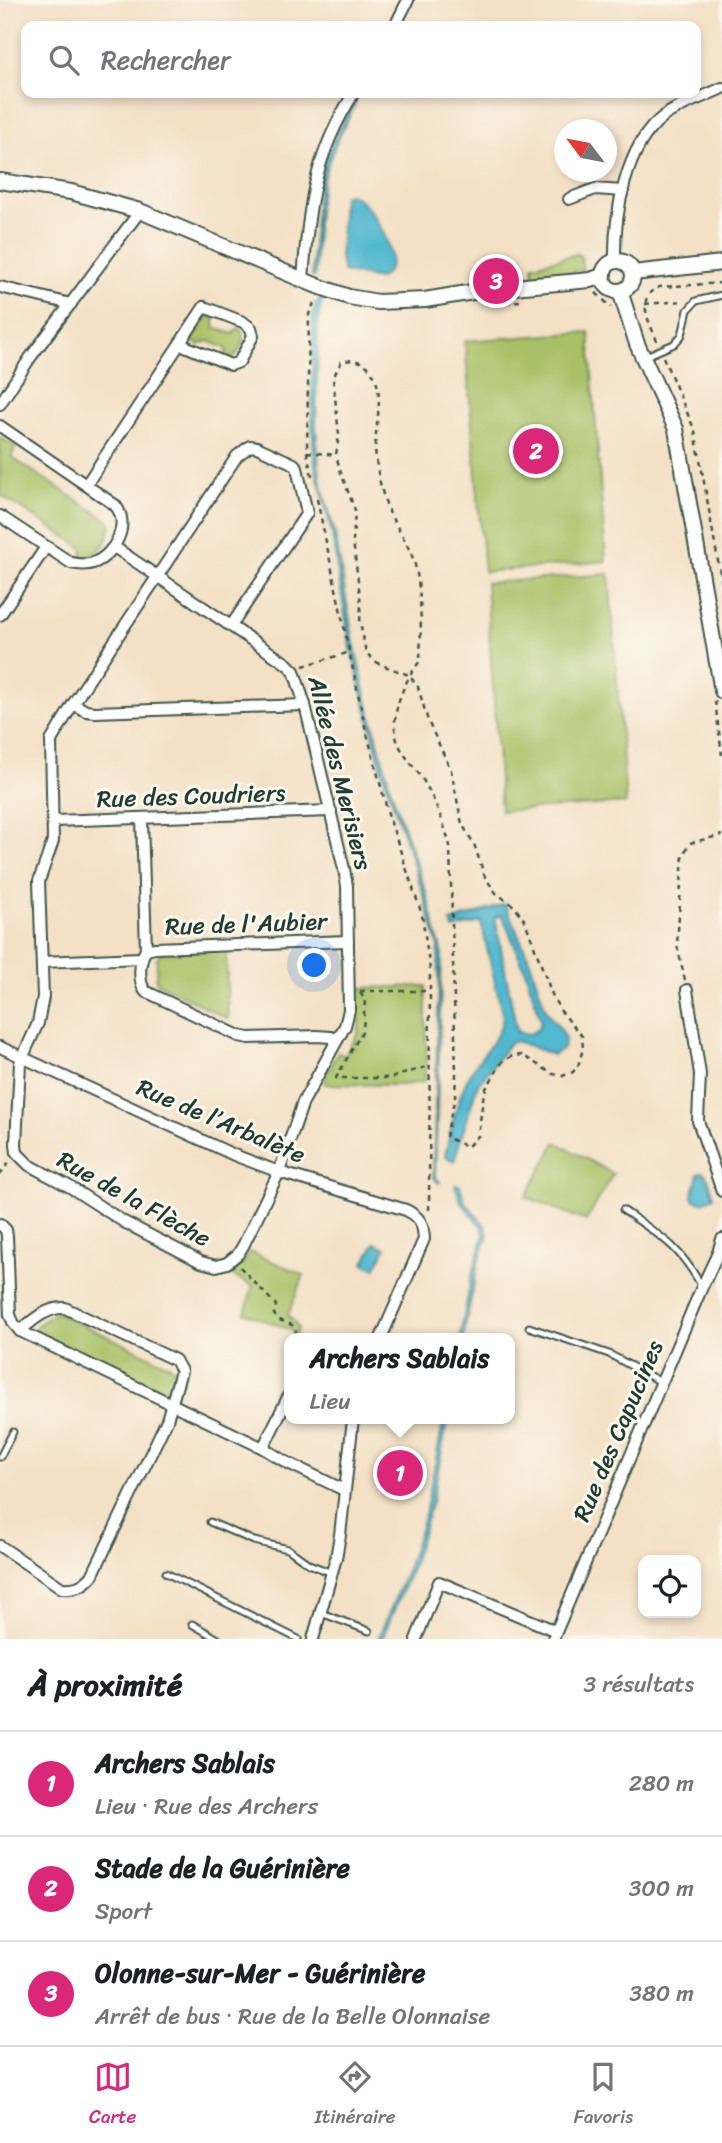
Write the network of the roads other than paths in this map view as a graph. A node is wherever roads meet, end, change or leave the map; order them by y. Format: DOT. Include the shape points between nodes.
graph roads {
  1 [pos="408,0"];
  2 [pos="398,21"];
  3 [pos="722,88"];
  4 [pos="701,97"];
  5 [pos="351,98"];
  6 [pos="698,98"];
  7 [pos="0,181"];
  8 [pos="623,191"];
  9 [pos="569,199"];
  10 [pos="140,211"];
  11 [pos="615,261"];
  12 [pos="722,263"];
  13 [pos="633,273"];
  14 [pos="604,275"];
  15 [pos="303,280"];
  16 [pos="0,287"];
  17 [pos="620,291"];
  18 [pos="722,295"];
  19 [pos="71,304"];
  20 [pos="180,344"];
  21 [pos="643,357"];
  22 [pos="0,404"];
  23 [pos="0,426"];
  24 [pos="86,485"];
  25 [pos="0,516"];
  26 [pos="47,547"];
  27 [pos="114,547"];
  28 [pos="158,578"];
  29 [pos="0,615"];
  30 [pos="231,626"];
  31 [pos="722,691"];
  32 [pos="73,704"];
  33 [pos="305,705"];
  34 [pos="331,811"];
  35 [pos="142,818"];
  36 [pos="53,821"];
  37 [pos="348,941"];
  38 [pos="143,954"];
  39 [pos="42,962"];
  40 [pos="687,990"];
  41 [pos="337,1040"];
  42 [pos="0,1047"];
  43 [pos="22,1057"];
  44 [pos="279,1172"];
  45 [pos="722,1191"];
  46 [pos="624,1210"];
  47 [pos="0,1224"];
  48 [pos="722,1239"];
  49 [pos="720,1254"];
  50 [pos="702,1287"];
  51 [pos="529,1327"];
  52 [pos="20,1331"];
  53 [pos="383,1333"];
  54 [pos="661,1382"];
  55 [pos="284,1405"];
  56 [pos="172,1406"];
  57 [pos="352,1424"];
  58 [pos="13,1432"];
  59 [pos="263,1448"];
  60 [pos="0,1457"];
  61 [pos="344,1490"];
  62 [pos="210,1522"];
  63 [pos="0,1546"];
  64 [pos="166,1573"];
  65 [pos="332,1573"];
  66 [pos="321,1613"];
  67 [pos="192,1624"];
  68 [pos="369,1631"];
  69 [pos="554,1635"];
  70 [pos="218,1639"];
  71 [pos="298,1639"];
  72 [pos="313,1639"];
  73 [pos="415,1639"];
  1 -- 2 [label="street"];
  3 -- 4 [label="street"];
  5 -- 15 [label="street" via="324,150 311,193"];
  6 -- 8 [label="street" via="661,118 642,141"];
  7 -- 10 [label="street" via="71,192"];
  8 -- 9 [label="street" via="595,189"];
  8 -- 11 [label="street" via="614,237"];
  10 -- 15 [label="street"];
  10 -- 19 [label="street"];
  11 -- 13 [label="street" via="629,265"];
  11 -- 14 [label="street"];
  12 -- 13 [label="street"];
  13 -- 17 [label="street" via="629,286"];
  14 -- 15 [label="street" via="398,302 349,297"];
  14 -- 17 [label="street" via="610,288"];
  16 -- 19 [label="street"];
  17 -- 21 [label="street"];
  18 -- 21 [label="lane" via="696,301 674,344"];
  19 -- 22 [label="street"];
  20 -- 20 [label="street" via="204,307 243,322 253,336 239,362 232,365"];
  20 -- 24 [label="street"];
  21 -- 31 [label="street" via="676,429"];
  23 -- 24 [label="street"];
  24 -- 27 [label="street" via="121,512 123,522"];
  25 -- 26 [label="street"];
  26 -- 27 [label="street" via="71,563 85,565"];
  26 -- 29 [label="street"];
  27 -- 28 [label="street, Allée des Merisiers"];
  28 -- 30 [label="street, Allée des Merisiers"];
  28 -- 30 [label="street, Rue de la Flèche" via="244,449 257,447 294,464 307,513"];
  28 -- 32 [label="street, Rue de la Flèche"];
  30 -- 33 [label="street, Allée des Merisiers" via="294,671"];
  32 -- 33 [label="street" via="95,712"];
  32 -- 36 [label="street, Rue de la Flèche" via="51,741"];
  33 -- 34 [label="street, Allée des Merisiers"];
  34 -- 35 [label="street, Rue des Coudriers"];
  34 -- 37 [label="street, Allée des Merisiers" via="347,886"];
  35 -- 36 [label="street, Rue des Coudriers"];
  35 -- 38 [label="street"];
  36 -- 39 [label="street, Rue de la Flèche" via="53,841 39,881"];
  37 -- 38 [label="street, Rue de l'Aubier" via="155,948"];
  37 -- 41 [label="street, Allée des Merisiers" via="349,1010"];
  38 -- 39 [label="street, Rue de l'Aubier"];
  38 -- 41 [label="street" via="141,986 145,992 239,1036 325,1036"];
  39 -- 43 [label="street, Rue de la Flèche" via="41,1012"];
  40 -- 45 [label="street" via="700,1074 698,1121"];
  41 -- 44 [label="street, Allée des Merisiers" via="303,1102"];
  42 -- 43 [label="street, Rue de l’Arbalète"];
  43 -- 44 [label="street, Rue de l’Arbalète"];
  43 -- 44 [label="street, Rue de la Flèche" via="19,1154 29,1165 124,1222 201,1262 216,1266 233,1259"];
  44 -- 53 [label="street, Rue de l’Arbalète" via="417,1216 424,1239"];
  46 -- 50 [label="lane" via="672,1244"];
  47 -- 52 [label="street" via="8,1236 10,1315"];
  48 -- 49 [label="street, Rue des Capucines"];
  49 -- 50 [label="street, Rue des Capucines"];
  50 -- 54 [label="street, Rue des Capucines"];
  51 -- 54 [label="lane" via="608,1354"];
  52 -- 56 [label="street"];
  52 -- 56 [label="street" via="48,1310 65,1308 175,1360 181,1371"];
  54 -- 69 [label="street, Rue des Capucines"];
  55 -- 59 [label="street"];
  56 -- 59 [label="street"];
  56 -- 63 [label="street" via="85,1583 62,1588"];
  57 -- 61 [label="street"];
  58 -- 60 [label="lane"];
  59 -- 61 [label="street"];
  61 -- 65 [label="street"];
  62 -- 65 [label="lane" via="254,1541 288,1549"];
  64 -- 71 [label="lane"];
  65 -- 66 [label="street"];
  66 -- 68 [label="lane"];
  66 -- 72 [label="street"];
  67 -- 70 [label="lane"];
  69 -- 73 [label="street" via="439,1582"];
}
